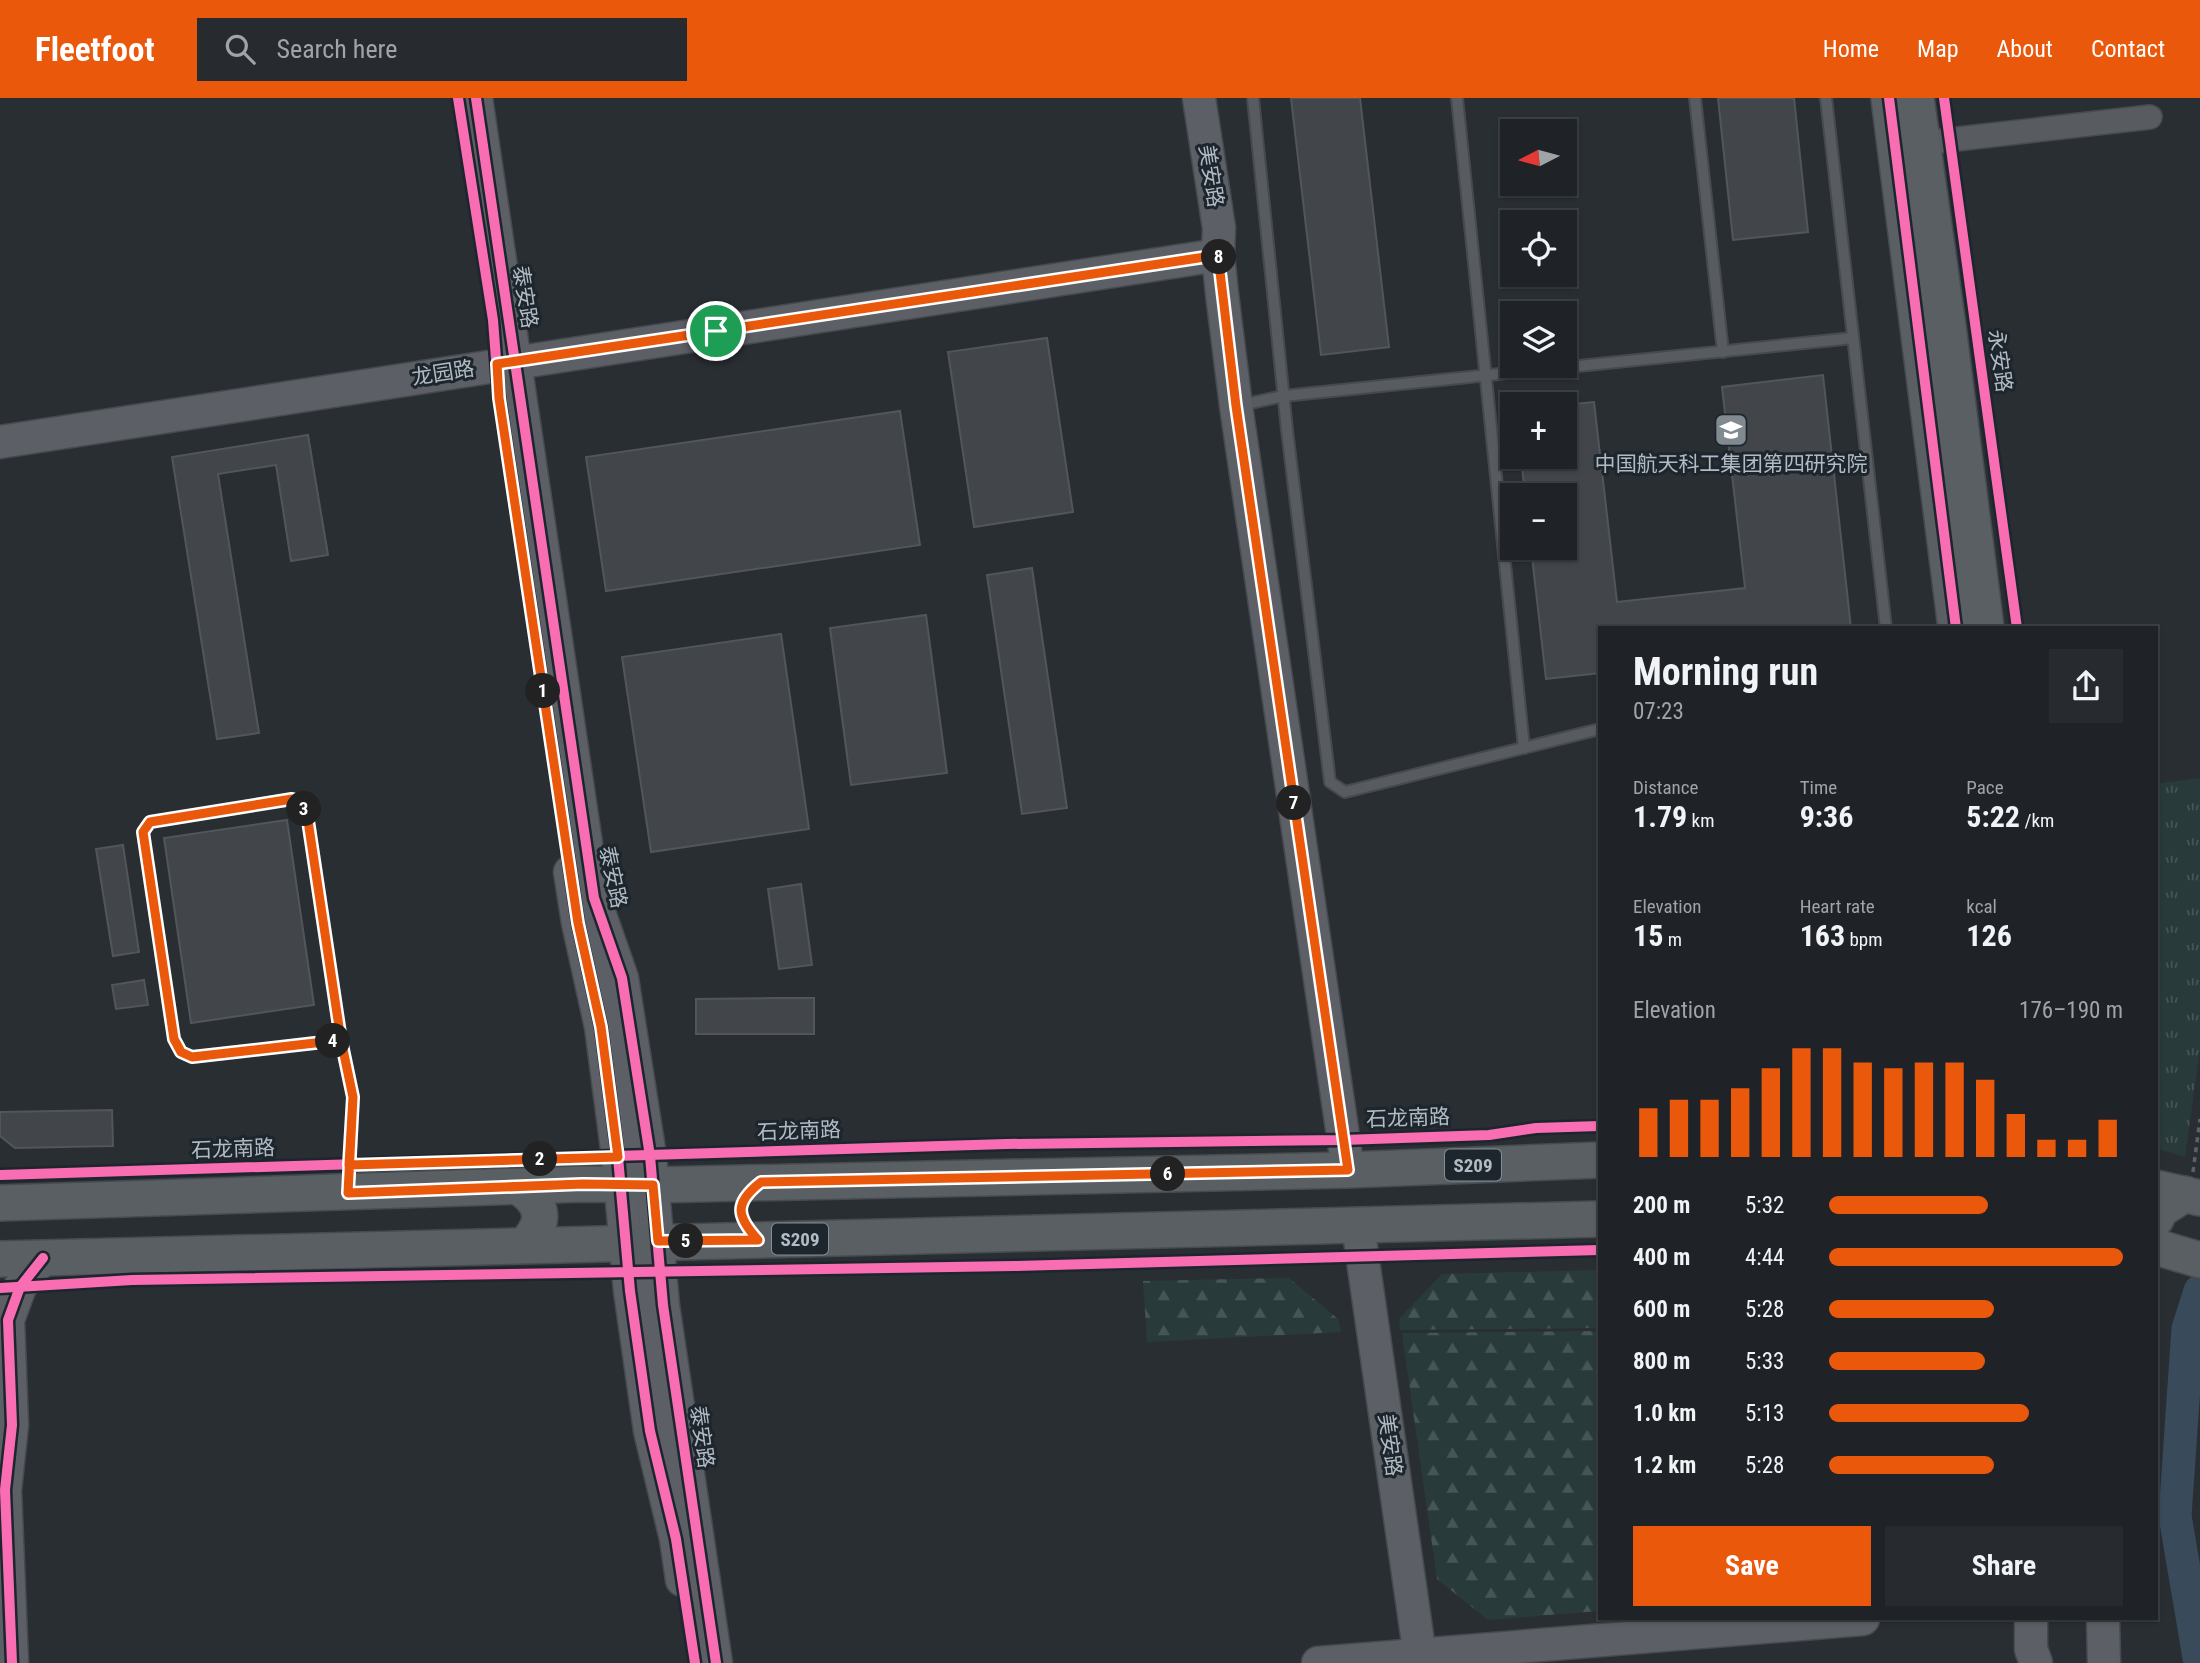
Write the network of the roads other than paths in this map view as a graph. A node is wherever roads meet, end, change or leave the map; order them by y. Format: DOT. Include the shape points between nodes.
graph roads {
  1 [pos="458,98"];
  2 [pos="475,98"];
  3 [pos="1199,98"];
  4 [pos="1253,98"];
  5 [pos="1457,98"];
  6 [pos="1695,98"];
  7 [pos="1826,98"];
  8 [pos="1889,98"];
  9 [pos="1916,98"];
  10 [pos="2150,117"];
  11 [pos="1922,143"];
  12 [pos="1218,255"];
  13 [pos="1853,338"];
  14 [pos="1723,352"];
  15 [pos="506,363"];
  16 [pos="1485,376"];
  17 [pos="1283,396"];
  18 [pos="1236,406"];
  19 [pos="0,442"];
  20 [pos="1886,626"];
  21 [pos="1956,626"];
  22 [pos="1986,626"];
  23 [pos="1598,730"];
  24 [pos="1524,748"];
  25 [pos="341,1040"];
  26 [pos="1598,1160"];
  27 [pos="1348,1170"];
  28 [pos="761,1182"];
  29 [pos="2186,1184"];
  30 [pos="637,1185"];
  31 [pos="519,1187"];
  32 [pos="348,1193"];
  33 [pos="0,1203"];
  34 [pos="2158,1214"];
  35 [pos="1598,1219"];
  36 [pos="1358,1226"];
  37 [pos="758,1240"];
  38 [pos="643,1242"];
  39 [pos="525,1245"];
  40 [pos="43,1258"];
  41 [pos="0,1259"];
  42 [pos="1852,1620"];
  43 [pos="2031,1620"];
  44 [pos="2103,1620"];
  45 [pos="1421,1659"];
  46 [pos="12,1663"];
  47 [pos="695,1663"];
  48 [pos="716,1663"];
  49 [pos="1318,1663"];
  50 [pos="2036,1663"];
  51 [pos="2104,1663"];
  1 -- 15 [label="street, 泰安路" via="493,320"];
  2 -- 15 [label="street, 泰安路"];
  3 -- 12 [label="street, 美安路" via="1219,228"];
  4 -- 17 [label="lane"];
  5 -- 16 [label="lane"];
  6 -- 14 [label="lane"];
  7 -- 13 [label="lane"];
  8 -- 21 [label="main road"];
  9 -- 11 [label="main road"];
  10 -- 11 [label="street"];
  11 -- 22 [label="main road"];
  12 -- 15 [label="street, 龙园路"];
  12 -- 18 [label="street, 美安路"];
  13 -- 14 [label="lane"];
  13 -- 20 [label="lane"];
  14 -- 16 [label="lane"];
  15 -- 19 [label="street, 龙园路"];
  15 -- 30 [label="street, 泰安路" via="594,898 622,978"];
  16 -- 17 [label="lane"];
  16 -- 24 [label="lane"];
  17 -- 18 [label="lane"];
  17 -- 24 [label="lane" via="1330,782 1345,792"];
  18 -- 27 [label="street, 美安路"];
  23 -- 24 [label="lane"];
  25 -- 25 [label="lane" via="307,814 299,802 292,799 150,822 143,832 174,1039 181,1052 192,1057"];
  25 -- 32 [label="lane" via="353,1097"];
  26 -- 27 [label="main road, S209"];
  27 -- 28 [label="main road, S209"];
  28 -- 30 [label="main road, S209"];
  28 -- 37 [label="main road" via="741,1205 741,1220"];
  29 -- 34 [label="main road"];
  30 -- 31 [label="main road, S209"];
  30 -- 38 [label="street, 泰安路"];
  31 -- 32 [label="main road, S209"];
  31 -- 39 [label="main road" via="539,1208 535,1235"];
  32 -- 33 [label="main road, S209"];
  35 -- 36 [label="main road, S209"];
  36 -- 37 [label="main road, S209"];
  36 -- 45 [label="street, 美安路"];
  37 -- 38 [label="main road, S209"];
  38 -- 39 [label="main road, S209"];
  38 -- 47 [label="street, 泰安路" via="630,1291 650,1431 676,1539"];
  38 -- 48 [label="street, 泰安路" via="663,1305"];
  39 -- 40 [label="main road, S209"];
  40 -- 41 [label="main road, S209"];
  40 -- 46 [label="street" via="20,1287 8,1320 12,1426 5,1490"];
  42 -- 45 [label="street"];
  43 -- 50 [label="street"];
  44 -- 51 [label="street"];
  45 -- 49 [label="street"];
}
